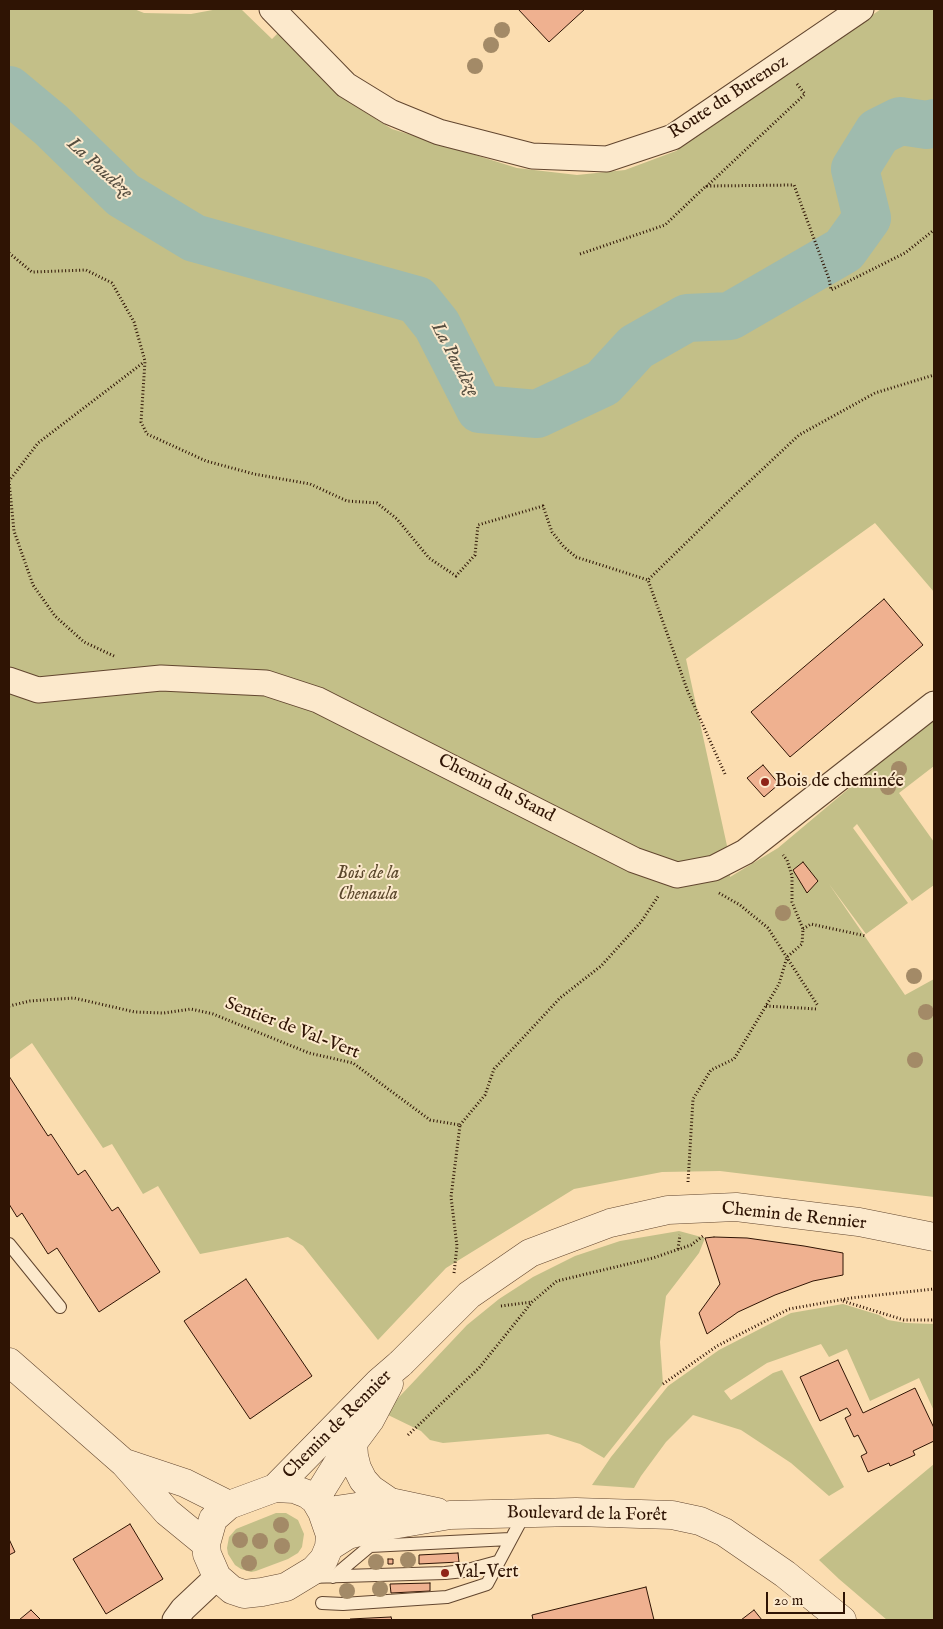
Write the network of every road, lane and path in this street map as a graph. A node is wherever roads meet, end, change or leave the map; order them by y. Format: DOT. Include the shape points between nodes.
graph roads {
  1 [pos="272,9"];
  2 [pos="861,9"];
  3 [pos="805,94"];
  4 [pos="706,186"];
  5 [pos="934,230"];
  6 [pos="9,253"];
  7 [pos="580,254"];
  8 [pos="145,361"];
  9 [pos="934,375"];
  10 [pos="648,580"];
  11 [pos="118,658"];
  12 [pos="9,680"];
  13 [pos="934,704"];
  14 [pos="725,774"];
  15 [pos="786,860"];
  16 [pos="678,875"];
  17 [pos="715,891"];
  18 [pos="803,930"];
  19 [pos="866,936"];
  20 [pos="787,957"];
  21 [pos="9,1006"];
  22 [pos="766,1006"];
  23 [pos="460,1125"];
  24 [pos="690,1169"];
  25 [pos="705,1235"];
  26 [pos="934,1236"];
  27 [pos="9,1244"];
  28 [pos="459,1279"];
  29 [pos="934,1289"];
  30 [pos="841,1300"];
  31 [pos="531,1304"];
  32 [pos="497,1305"];
  33 [pos="60,1307"];
  34 [pos="934,1320"];
  35 [pos="9,1363"];
  36 [pos="401,1363"];
  37 [pos="663,1384"];
  38 [pos="408,1435"];
  39 [pos="353,1442"];
  40 [pos="124,1463"];
  41 [pos="275,1488"];
  42 [pos="390,1502"];
  43 [pos="229,1505"];
  44 [pos="319,1506"];
  45 [pos="525,1513"];
  46 [pos="450,1515"];
  47 [pos="510,1539"];
  48 [pos="206,1544"];
  49 [pos="329,1547"];
  50 [pos="497,1562"];
  51 [pos="217,1577"];
  52 [pos="303,1577"];
  53 [pos="333,1577"];
  54 [pos="322,1603"];
  55 [pos="175,1620"];
  56 [pos="842,1620"];
  1 -- 2 [label="street, Route du Burenoz" via="346,84 390,112 439,132 532,156 607,159 673,137"];
  3 -- 4 [label="path"];
  4 -- 5 [label="path" via="794,185 831,290 906,253"];
  4 -- 7 [label="path" via="665,225"];
  6 -- 8 [label="path" via="32,272 86,270 112,283 134,322"];
  8 -- 10 [label="path" via="141,422 147,434 206,461 310,484 347,502 376,503 397,519 429,558 456,576 475,555 478,525 543,506 552,532 576,558"];
  8 -- 11 [label="path" via="38,443 9,481 14,531 33,585 55,616 84,642"];
  9 -- 10 [label="path" via="875,393 799,435"];
  10 -- 14 [label="path" via="688,692"];
  12 -- 16 [label="street, Chemin du Stand" via="38,690 161,678 266,683 318,700 634,860"];
  13 -- 16 [label="street, Chemin du Stand" via="745,852 714,868"];
  15 -- 18 [label="path" via="792,876 792,902"];
  16 -- 23 [label="path" via="601,966 560,998 494,1069 485,1095"];
  17 -- 20 [label="path" via="740,905 768,928"];
  18 -- 19 [label="path" via="812,924"];
  18 -- 20 [label="path" via="802,944"];
  20 -- 22 [label="path" via="779,984"];
  20 -- 22 [label="path" via="817,1007"];
  21 -- 23 [label="path, Sentier de Val-Vert" via="74,998 135,1012 164,1013 191,1009 213,1014 309,1054 353,1063 430,1120"];
  22 -- 24 [label="path" via="734,1059 711,1070 693,1099"];
  23 -- 28 [label="path" via="451,1198 457,1246 454,1272"];
  25 -- 31 [label="path" via="691,1245 653,1258 557,1281"];
  26 -- 36 [label="street, Chemin de Rennier, bridge" via="859,1222 736,1207 668,1210 610,1224 530,1253 469,1296"];
  27 -- 33 [label="lane"];
  29 -- 30 [label="path"];
  30 -- 34 [label="path" via="904,1320"];
  30 -- 37 [label="path" via="789,1309 717,1346"];
  31 -- 32 [label="path"];
  31 -- 38 [label="path" via="479,1368"];
  35 -- 40 [label="street"];
  36 -- 39 [label="street, Chemin de Rennier" via="370,1420"];
  36 -- 41 [label="street, Chemin de Rennier"];
  39 -- 42 [label="street" via="357,1468 363,1480"];
  39 -- 44 [label="street, Chemin de Rennier"];
  40 -- 43 [label="street" via="185,1483"];
  40 -- 48 [label="street" via="167,1512"];
  41 -- 43 [label="street"];
  41 -- 44 [label="street" via="294,1489 307,1494"];
  42 -- 44 [label="street, Boulevard de la Forêt"];
  42 -- 46 [label="street, Boulevard de la Forêt"];
  43 -- 48 [label="street" via="214,1519"];
  44 -- 49 [label="street" via="330,1535"];
  45 -- 46 [label="street, Boulevard de la Forêt"];
  45 -- 47 [label="lane"];
  45 -- 56 [label="street, Boulevard de la Forêt" via="654,1513 700,1521 724,1532"];
  46 -- 49 [label="street, Boulevard de la Forêt" via="348,1535"];
  47 -- 50 [label="lane"];
  47 -- 53 [label="lane" via="370,1546"];
  48 -- 51 [label="street"];
  49 -- 52 [label="street" via="324,1559"];
  50 -- 53 [label="lane" via="464,1572"];
  50 -- 54 [label="lane" via="487,1584 447,1597"];
  51 -- 52 [label="street" via="232,1590 244,1594 286,1587"];
  51 -- 55 [label="street"];
  52 -- 53 [label="lane"];
}
